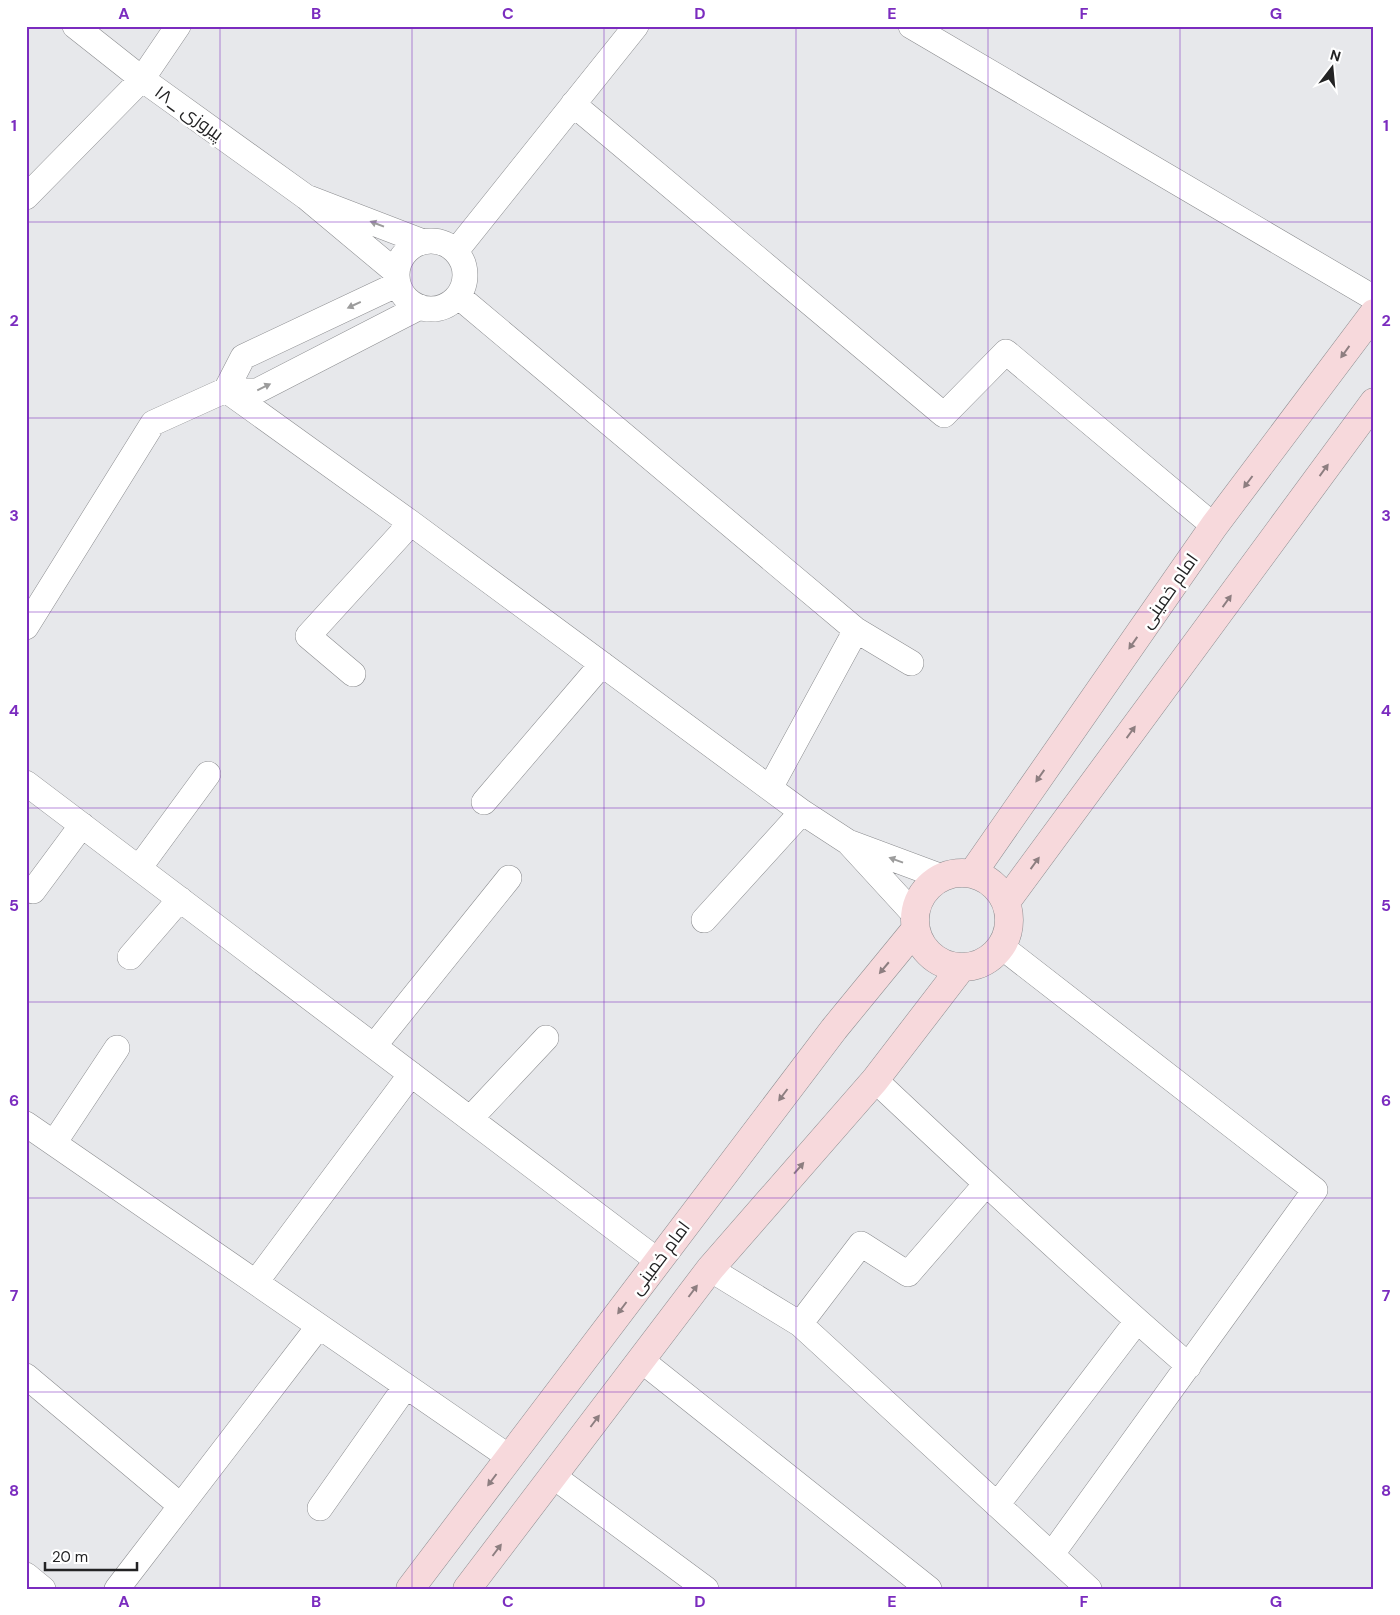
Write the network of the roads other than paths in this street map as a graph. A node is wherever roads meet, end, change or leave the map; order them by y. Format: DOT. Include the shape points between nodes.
graph roads {
  1 [pos="75,26"];
  2 [pos="178,26"];
  3 [pos="636,26"];
  4 [pos="911,26"];
  5 [pos="142,79"];
  6 [pos="573,104"];
  7 [pos="26,197"];
  8 [pos="306,197"];
  9 [pos="423,242"];
  10 [pos="456,251"];
  11 [pos="397,279"];
  12 [pos="458,296"];
  13 [pos="1374,298"];
  14 [pos="420,308"];
  15 [pos="1374,312"];
  16 [pos="226,390"];
  17 [pos="1374,402"];
  18 [pos="411,523"];
  19 [pos="1214,526"];
  20 [pos="26,627"];
  21 [pos="856,630"];
  22 [pos="911,663"];
  23 [pos="602,664"];
  24 [pos="353,674"];
  25 [pos="208,774"];
  26 [pos="26,783"];
  27 [pos="770,788"];
  28 [pos="484,802"];
  29 [pos="802,812"];
  30 [pos="82,825"];
  31 [pos="848,842"];
  32 [pos="139,868"];
  33 [pos="972,874"];
  34 [pos="942,877"];
  35 [pos="509,878"];
  36 [pos="33,891"];
  37 [pos="180,899"];
  38 [pos="1006,902"];
  39 [pos="704,920"];
  40 [pos="915,922"];
  41 [pos="1002,947"];
  42 [pos="130,958"];
  43 [pos="961,968"];
  44 [pos="546,1038"];
  45 [pos="374,1046"];
  46 [pos="117,1048"];
  47 [pos="411,1074"];
  48 [pos="875,1080"];
  49 [pos="470,1119"];
  50 [pos="26,1124"];
  51 [pos="54,1143"];
  52 [pos="986,1184"];
  53 [pos="658,1260"];
  54 [pos="710,1269"];
  55 [pos="256,1282"];
  56 [pos="1137,1321"];
  57 [pos="800,1324"];
  58 [pos="319,1326"];
  59 [pos="641,1360"];
  60 [pos="1189,1366"];
  61 [pos="26,1376"];
  62 [pos="406,1386"];
  63 [pos="509,1457"];
  64 [pos="553,1476"];
  65 [pos="997,1505"];
  66 [pos="181,1506"];
  67 [pos="320,1508"];
  68 [pos="1052,1554"];
  69 [pos="26,1575"];
  70 [pos="43,1589"];
  71 [pos="116,1589"];
  72 [pos="410,1589"];
  73 [pos="467,1589"];
  74 [pos="706,1589"];
  75 [pos="929,1589"];
  76 [pos="1089,1589"];
  1 -- 5 [label="street, پیروزی _۱۸"];
  2 -- 5 [label="street"];
  3 -- 6 [label="street"];
  4 -- 13 [label="street"];
  5 -- 7 [label="street"];
  5 -- 8 [label="street, پیروزی _۱۸"];
  6 -- 10 [label="street"];
  6 -- 19 [label="street" via="944,415 1006,352"];
  9 -- 8 [label="street, one-way"];
  8 -- 11 [label="street"];
  9 -- 10 [label="street" via="446,244"];
  9 -- 11 [label="street" via="405,253 399,262"];
  10 -- 12 [label="street" via="466,271 466,283"];
  11 -- 14 [label="street" via="410,303"];
  11 -- 16 [label="street, one-way" via="244,357"];
  12 -- 14 [label="street" via="453,303 442,308"];
  12 -- 21 [label="street"];
  16 -- 14 [label="street, one-way" via="257,391"];
  15 -- 19 [label="main road, امام خمینی, one-way"];
  16 -- 18 [label="street"];
  16 -- 20 [label="street" via="153,423"];
  38 -- 17 [label="main road, one-way"];
  18 -- 23 [label="street"];
  18 -- 24 [label="street" via="308,636"];
  19 -- 33 [label="main road, امام خمینی, one-way"];
  21 -- 22 [label="street"];
  21 -- 27 [label="street"];
  23 -- 27 [label="street"];
  23 -- 28 [label="street"];
  25 -- 32 [label="street"];
  26 -- 30 [label="street"];
  27 -- 29 [label="street"];
  29 -- 31 [label="street"];
  29 -- 39 [label="street"];
  30 -- 32 [label="street"];
  30 -- 36 [label="street"];
  34 -- 31 [label="street, one-way"];
  31 -- 40 [label="street"];
  32 -- 37 [label="street"];
  33 -- 34 [label="main road" via="956,873"];
  33 -- 38 [label="main road" via="998,889"];
  34 -- 40 [label="main road" via="919,898"];
  35 -- 45 [label="street"];
  37 -- 42 [label="street"];
  37 -- 45 [label="street"];
  38 -- 41 [label="main road" via="1010,918"];
  40 -- 43 [label="main road" via="921,945 932,957 945,965"];
  40 -- 53 [label="main road, امام خمینی, one-way"];
  41 -- 43 [label="main road" via="977,966"];
  41 -- 60 [label="street" via="1315,1190"];
  43 -- 48 [label="main road"];
  44 -- 49 [label="street"];
  45 -- 47 [label="street"];
  46 -- 51 [label="street"];
  47 -- 49 [label="street"];
  47 -- 55 [label="street"];
  48 -- 52 [label="street"];
  54 -- 48 [label="main road, one-way"];
  49 -- 53 [label="street"];
  50 -- 51 [label="street"];
  51 -- 55 [label="street"];
  52 -- 56 [label="street"];
  52 -- 57 [label="street" via="908,1274 860,1244"];
  53 -- 63 [label="main road, امام خمینی, one-way"];
  54 -- 57 [label="street"];
  59 -- 54 [label="main road, one-way"];
  55 -- 58 [label="street"];
  56 -- 60 [label="street"];
  56 -- 65 [label="street"];
  57 -- 65 [label="street"];
  58 -- 62 [label="street"];
  58 -- 66 [label="street"];
  64 -- 59 [label="main road, one-way"];
  59 -- 75 [label="street"];
  60 -- 68 [label="street"];
  61 -- 66 [label="street"];
  62 -- 63 [label="street"];
  62 -- 67 [label="street"];
  63 -- 72 [label="main road, امام خمینی, one-way"];
  73 -- 64 [label="main road, one-way"];
  64 -- 74 [label="street"];
  65 -- 68 [label="street"];
  66 -- 71 [label="street"];
  68 -- 76 [label="street"];
  69 -- 70 [label="street"];
}
